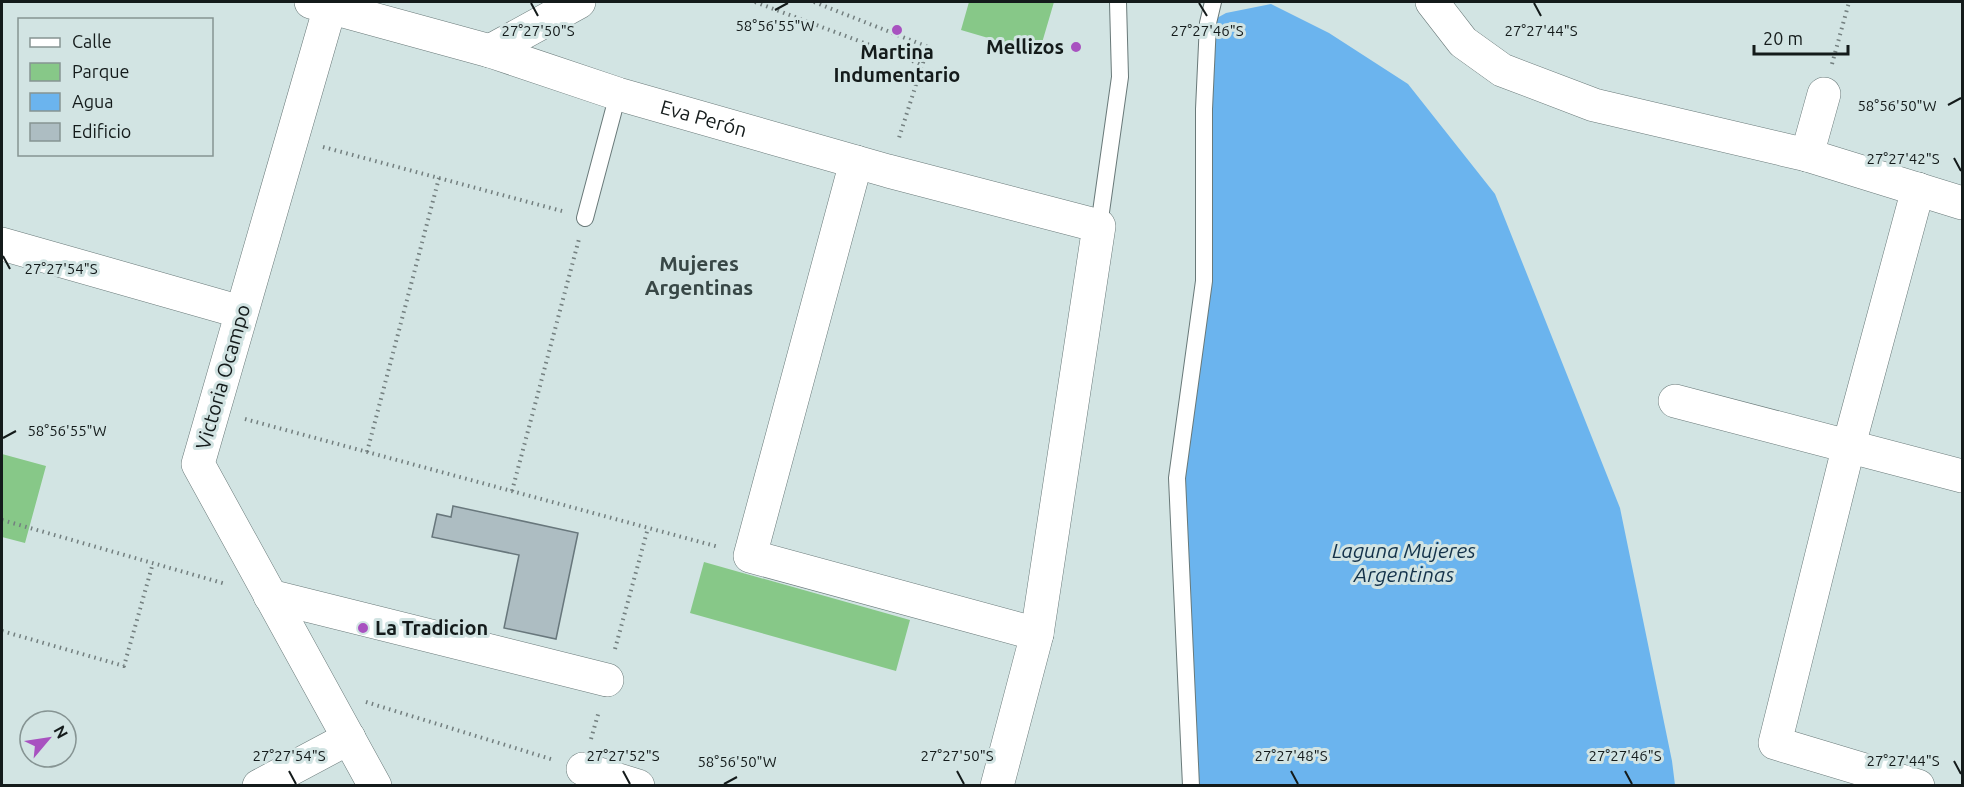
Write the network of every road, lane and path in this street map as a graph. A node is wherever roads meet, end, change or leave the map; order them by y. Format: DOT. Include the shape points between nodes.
graph roads {
  1 [pos="579,2"];
  2 [pos="755,2"];
  3 [pos="814,2"];
  4 [pos="1118,2"];
  5 [pos="1213,2"];
  6 [pos="1432,2"];
  7 [pos="1850,2"];
  8 [pos="320,4"];
  9 [pos="490,51"];
  10 [pos="923,65"];
  11 [pos="618,94"];
  12 [pos="1824,94"];
  13 [pos="291,138"];
  14 [pos="1807,155"];
  15 [pos="856,162"];
  16 [pos="888,171"];
  17 [pos="439,178"];
  18 [pos="1918,189"];
  19 [pos="1962,203"];
  20 [pos="585,218"];
  21 [pos="1099,226"];
  22 [pos="2,244"];
  23 [pos="241,312"];
  24 [pos="1675,401"];
  25 [pos="213,410"];
  26 [pos="1849,445"];
  27 [pos="366,452"];
  28 [pos="1962,476"];
  29 [pos="512,491"];
  30 [pos="2,520"];
  31 [pos="750,556"];
  32 [pos="153,563"];
  33 [pos="270,596"];
  34 [pos="2,631"];
  35 [pos="1037,634"];
  36 [pos="607,680"];
  37 [pos="349,738"];
  38 [pos="583,769"];
  39 [pos="259,786"];
  40 [pos="375,786"];
  41 [pos="638,786"];
  42 [pos="997,786"];
  43 [pos="1191,786"];
  44 [pos="1918,786"];
  1 -- 9 [label="street"];
  2 -- 10 [label="path"];
  3 -- 10 [label="path" via="928,47"];
  4 -- 21 [label="lane" via="1120,77"];
  5 -- 43 [label="lane" via="1208,23 1204,109 1204,281 1177,477"];
  6 -- 14 [label="street" via="1463,42 1502,70 1594,105"];
  7 -- 12 [label="path"];
  8 -- 9 [label="street, Eva Perón"];
  8 -- 13 [label="street, Victoria Ocampo"];
  9 -- 11 [label="street, Eva Perón"];
  10 -- 16 [label="path"];
  11 -- 15 [label="street, Eva Perón"];
  11 -- 20 [label="lane"];
  12 -- 14 [label="street"];
  13 -- 17 [label="path"];
  13 -- 23 [label="street, Victoria Ocampo"];
  14 -- 18 [label="street"];
  15 -- 16 [label="street, Eva Perón"];
  15 -- 31 [label="street"];
  16 -- 21 [label="street, Eva Perón"];
  17 -- 20 [label="path"];
  17 -- 27 [label="path"];
  18 -- 19 [label="street"];
  18 -- 26 [label="street"];
  20 -- 29 [label="path"];
  21 -- 35 [label="street"];
  22 -- 23 [label="street"];
  23 -- 25 [label="street, Victoria Ocampo"];
  24 -- 26 [label="street"];
  25 -- 27 [label="path"];
  25 -- 33 [label="street, Victoria Ocampo" via="198,464"];
  26 -- 28 [label="street"];
  26 -- 44 [label="street" via="1775,743"];
  27 -- 29 [label="path"];
  29 -- 31 [label="path"];
  30 -- 32 [label="path"];
  31 -- 35 [label="street"];
  32 -- 33 [label="path"];
  32 -- 34 [label="path" via="124,666"];
  33 -- 36 [label="street"];
  33 -- 37 [label="street, Victoria Ocampo"];
  35 -- 42 [label="street"];
  37 -- 39 [label="street"];
  37 -- 40 [label="street, Victoria Ocampo"];
  38 -- 41 [label="street"];
}
